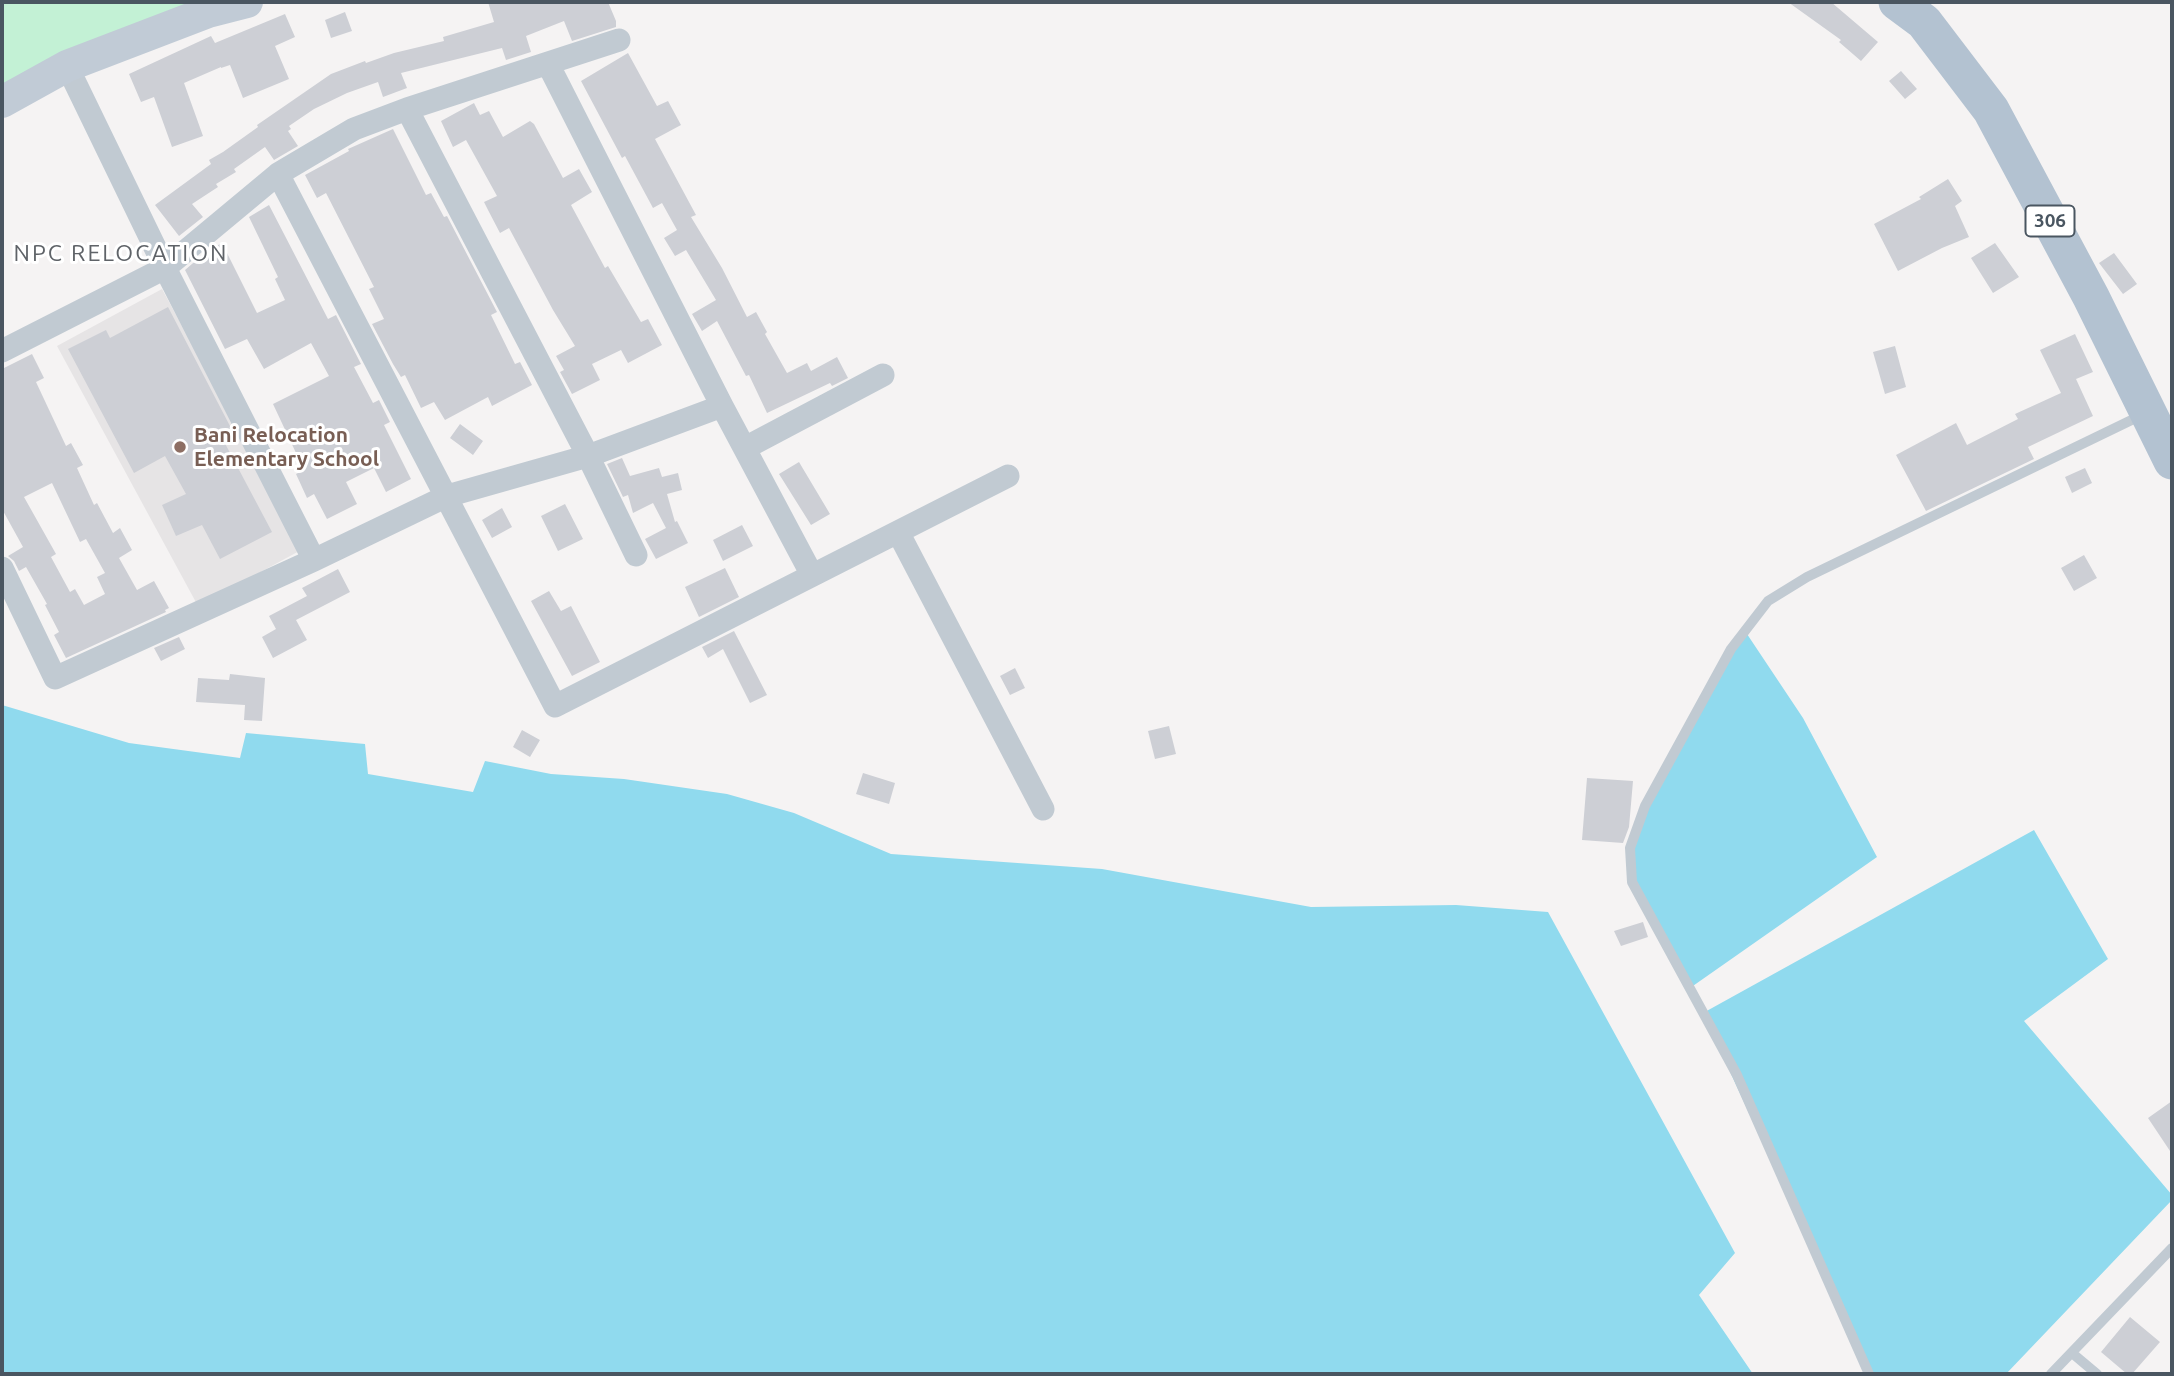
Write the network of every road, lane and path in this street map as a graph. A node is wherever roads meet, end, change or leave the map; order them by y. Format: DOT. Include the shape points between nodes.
graph roads {
  1 [pos="247,2"];
  2 [pos="1897,2"];
  3 [pos="619,40"];
  4 [pos="548,64"];
  5 [pos="67,66"];
  6 [pos="2,102"];
  7 [pos="407,109"];
  8 [pos="278,174"];
  9 [pos="165,268"];
  10 [pos="2,351"];
  11 [pos="883,375"];
  12 [pos="722,406"];
  13 [pos="2147,412"];
  14 [pos="744,448"];
  15 [pos="588,456"];
  16 [pos="2172,461"];
  17 [pos="1008,477"];
  18 [pos="447,496"];
  19 [pos="898,532"];
  20 [pos="636,555"];
  21 [pos="314,560"];
  22 [pos="2,568"];
  23 [pos="812,576"];
  24 [pos="1043,809"];
  25 [pos="2172,1248"];
  26 [pos="2072,1353"];
  27 [pos="1869,1374"];
  28 [pos="2051,1374"];
  29 [pos="2097,1374"];
  1 -- 5 [label="street" via="208,12"];
  2 -- 13 [label="main road, 306" via="1924,22 1991,110"];
  3 -- 4 [label="street"];
  4 -- 7 [label="street"];
  4 -- 12 [label="street"];
  5 -- 6 [label="street"];
  5 -- 9 [label="street"];
  7 -- 8 [label="street" via="354,129"];
  7 -- 15 [label="street"];
  8 -- 9 [label="street"];
  8 -- 18 [label="street"];
  9 -- 10 [label="street"];
  9 -- 21 [label="street"];
  11 -- 14 [label="street"];
  12 -- 14 [label="street"];
  12 -- 15 [label="street"];
  13 -- 16 [label="main road, 306"];
  13 -- 27 [label="lane" via="1768,601 1731,649 1645,806 1630,848 1632,882 1737,1075"];
  14 -- 23 [label="street"];
  15 -- 18 [label="street"];
  15 -- 20 [label="street"];
  17 -- 19 [label="street"];
  18 -- 21 [label="street"];
  18 -- 23 [label="street" via="555,705"];
  19 -- 23 [label="street"];
  19 -- 24 [label="street"];
  21 -- 22 [label="street" via="55,678"];
  25 -- 26 [label="lane"];
  26 -- 28 [label="lane"];
  26 -- 29 [label="lane"];
}
